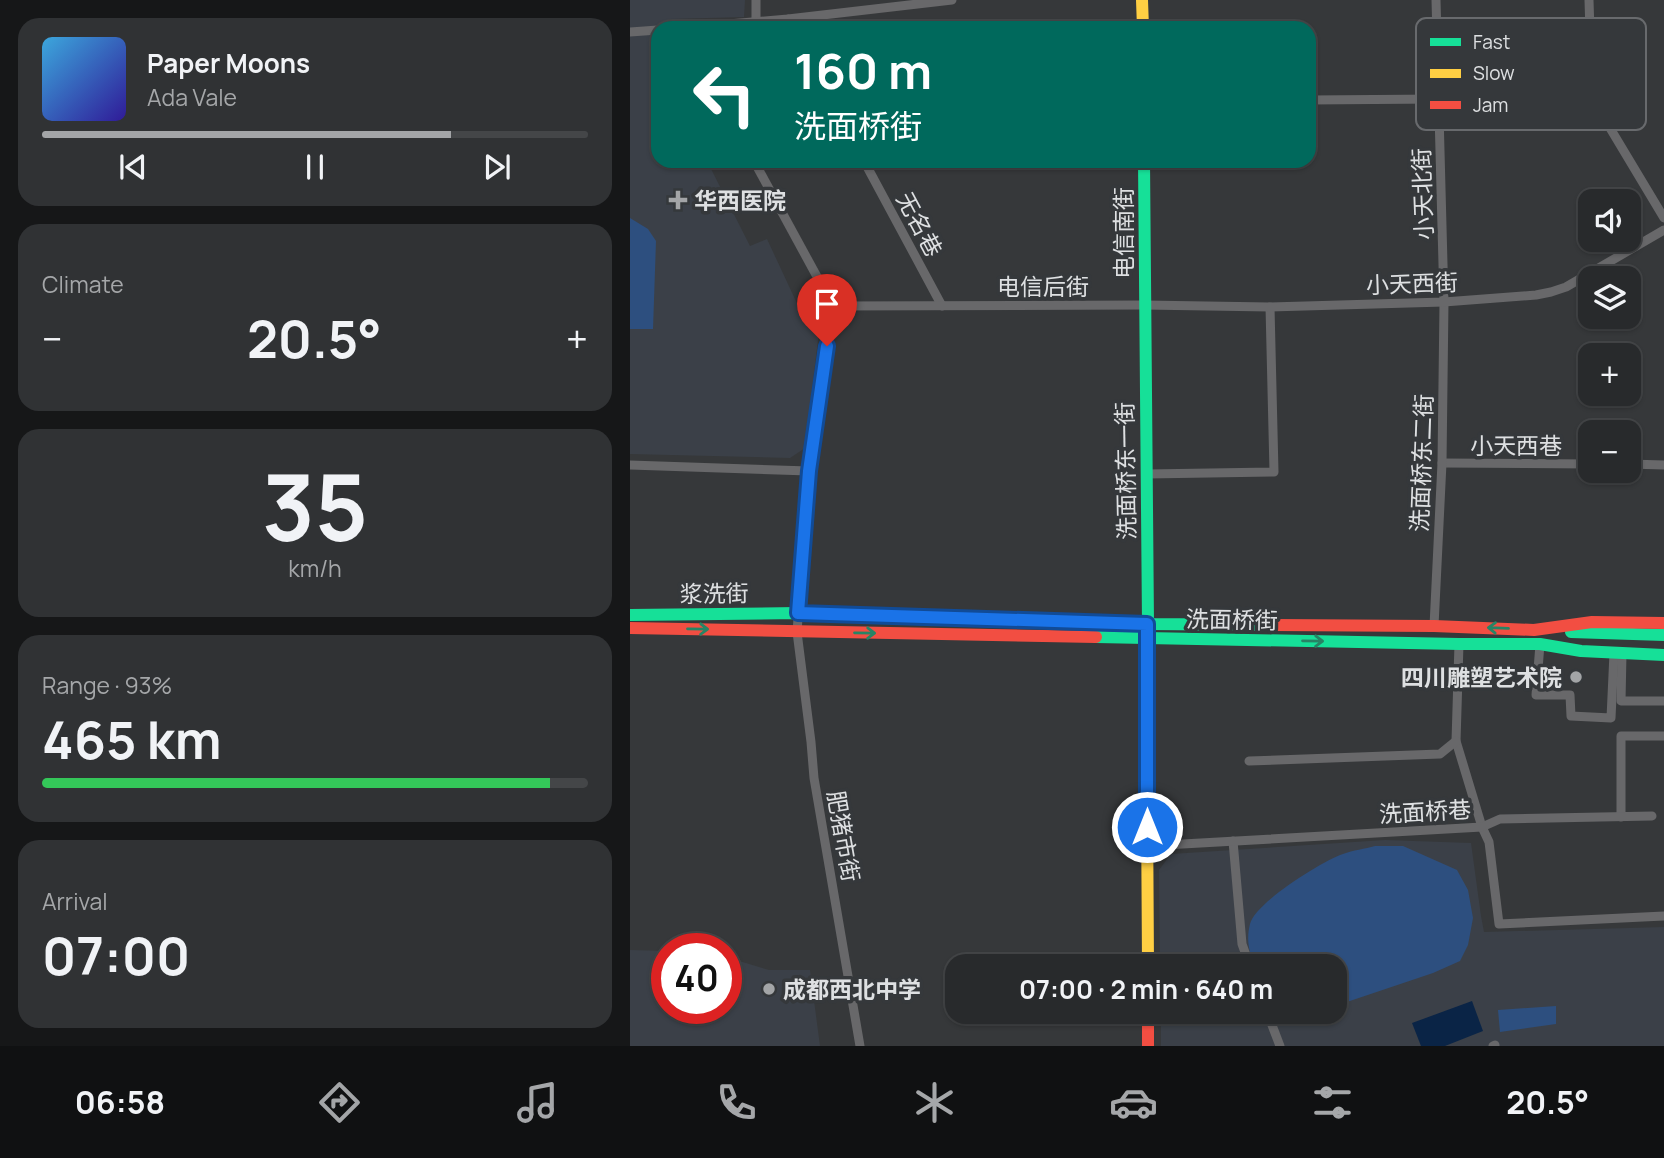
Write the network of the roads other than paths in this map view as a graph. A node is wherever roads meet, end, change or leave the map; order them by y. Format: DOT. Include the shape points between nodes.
graph roads {
  1 [pos="756,0"];
  2 [pos="952,0"];
  3 [pos="1142,0"];
  4 [pos="1436,0"];
  5 [pos="1589,0"];
  6 [pos="923,2"];
  7 [pos="1437,18"];
  8 [pos="1590,18"];
  9 [pos="788,19"];
  10 [pos="756,21"];
  11 [pos="1143,21"];
  12 [pos="651,30"];
  13 [pos="630,32"];
  14 [pos="1416,99"];
  15 [pos="1316,100"];
  16 [pos="1440,130"];
  17 [pos="1611,130"];
  18 [pos="758,168"];
  19 [pos="868,168"];
  20 [pos="1144,168"];
  21 [pos="1664,218"];
  22 [pos="1664,230"];
  23 [pos="1444,302"];
  24 [pos="1144,304"];
  25 [pos="833,306"];
  26 [pos="942,306"];
  27 [pos="1270,307"];
  28 [pos="1442,463"];
  29 [pos="1578,464"];
  30 [pos="1641,464"];
  31 [pos="630,465"];
  32 [pos="1664,465"];
  33 [pos="809,471"];
  34 [pos="1147,474"];
  35 [pos="798,613"];
  36 [pos="630,615"];
  37 [pos="1664,623"];
  38 [pos="1147,624"];
  39 [pos="1434,626"];
  40 [pos="630,628"];
  41 [pos="1534,630"];
  42 [pos="797,632"];
  43 [pos="1664,635"];
  44 [pos="1146,638"];
  45 [pos="1459,644"];
  46 [pos="1539,645"];
  47 [pos="1664,645"];
  48 [pos="1623,646"];
  49 [pos="1664,655"];
  50 [pos="1664,701"];
  51 [pos="1664,736"];
  52 [pos="1456,741"];
  53 [pos="1249,761"];
  54 [pos="1651,816"];
  55 [pos="1621,817"];
  56 [pos="1482,827"];
  57 [pos="1233,841"];
  58 [pos="1147,846"];
  59 [pos="1664,916"];
  60 [pos="1148,954"];
  61 [pos="1246,954"];
  62 [pos="1148,1024"];
  63 [pos="1272,1024"];
  64 [pos="860,1046"];
  65 [pos="1148,1046"];
  66 [pos="1280,1046"];
  1 -- 10 [label="street"];
  2 -- 6 [label="street"];
  3 -- 11 [label="main road"];
  4 -- 7 [label="street, 小天北街"];
  5 -- 8 [label="street"];
  6 -- 9 [label="street"];
  9 -- 10 [label="street"];
  12 -- 13 [label="street"];
  14 -- 15 [label="street"];
  16 -- 23 [label="street, 小天北街"];
  17 -- 21 [label="street"];
  18 -- 25 [label="street"];
  19 -- 26 [label="street, 无名巷"];
  20 -- 24 [label="main road, 电信南街"];
  22 -- 23 [label="street, 小天西街" via="1551,292"];
  23 -- 27 [label="street, 小天西街"];
  23 -- 28 [label="street, 洗面桥东二街"];
  24 -- 26 [label="street, 电信后街"];
  24 -- 27 [label="street, 小天西街"];
  24 -- 34 [label="main road, 洗面桥东一街"];
  25 -- 26 [label="street, 电信后街"];
  25 -- 33 [label="street, 肥猪市街"];
  27 -- 34 [label="street" via="1274,472"];
  28 -- 29 [label="street, 小天西巷"];
  28 -- 39 [label="street, 洗面桥东二街"];
  30 -- 32 [label="street"];
  31 -- 33 [label="street"];
  33 -- 35 [label="street, 肥猪市街"];
  34 -- 38 [label="main road, 洗面桥东一街"];
  35 -- 36 [label="main road, 浆洗街"];
  35 -- 38 [label="main road, 洗面桥街"];
  35 -- 42 [label="street, 肥猪市街"];
  37 -- 41 [label="main road, 洗面桥街" via="1592,622"];
  38 -- 39 [label="main road, 洗面桥街"];
  38 -- 44 [label="main road, 洗面桥东一街"];
  41 -- 39 [label="main road, 洗面桥街, one-way"];
  40 -- 42 [label="main road, 浆洗街, one-way"];
  41 -- 48 [label="main road, 洗面桥街"];
  42 -- 44 [label="main road, 洗面桥街, one-way"];
  42 -- 64 [label="street, 肥猪市街" via="814,778"];
  43 -- 48 [label="main road"];
  44 -- 45 [label="main road, 洗面桥街, one-way"];
  44 -- 58 [label="main road, 洗面桥东一街"];
  45 -- 46 [label="main road, 洗面桥街"];
  45 -- 52 [label="street"];
  46 -- 48 [label="main road, 洗面桥街"];
  46 -- 48 [label="street" via="1536,695 1570,695 1571,716 1611,718"];
  47 -- 48 [label="main road"];
  48 -- 49 [label="main road, 洗面桥街"];
  48 -- 50 [label="street" via="1621,701"];
  51 -- 55 [label="street" via="1621,736"];
  52 -- 53 [label="street" via="1440,754"];
  52 -- 56 [label="street"];
  54 -- 55 [label="street"];
  55 -- 56 [label="street" via="1500,819"];
  56 -- 57 [label="street, 洗面桥巷"];
  56 -- 59 [label="street, 洗面桥巷" via="1489,842 1499,924"];
  57 -- 58 [label="street, 洗面桥巷"];
  57 -- 61 [label="street"];
  58 -- 60 [label="main road, 洗面桥东一街"];
  62 -- 65 [label="main road"];
  63 -- 66 [label="street"];
}
